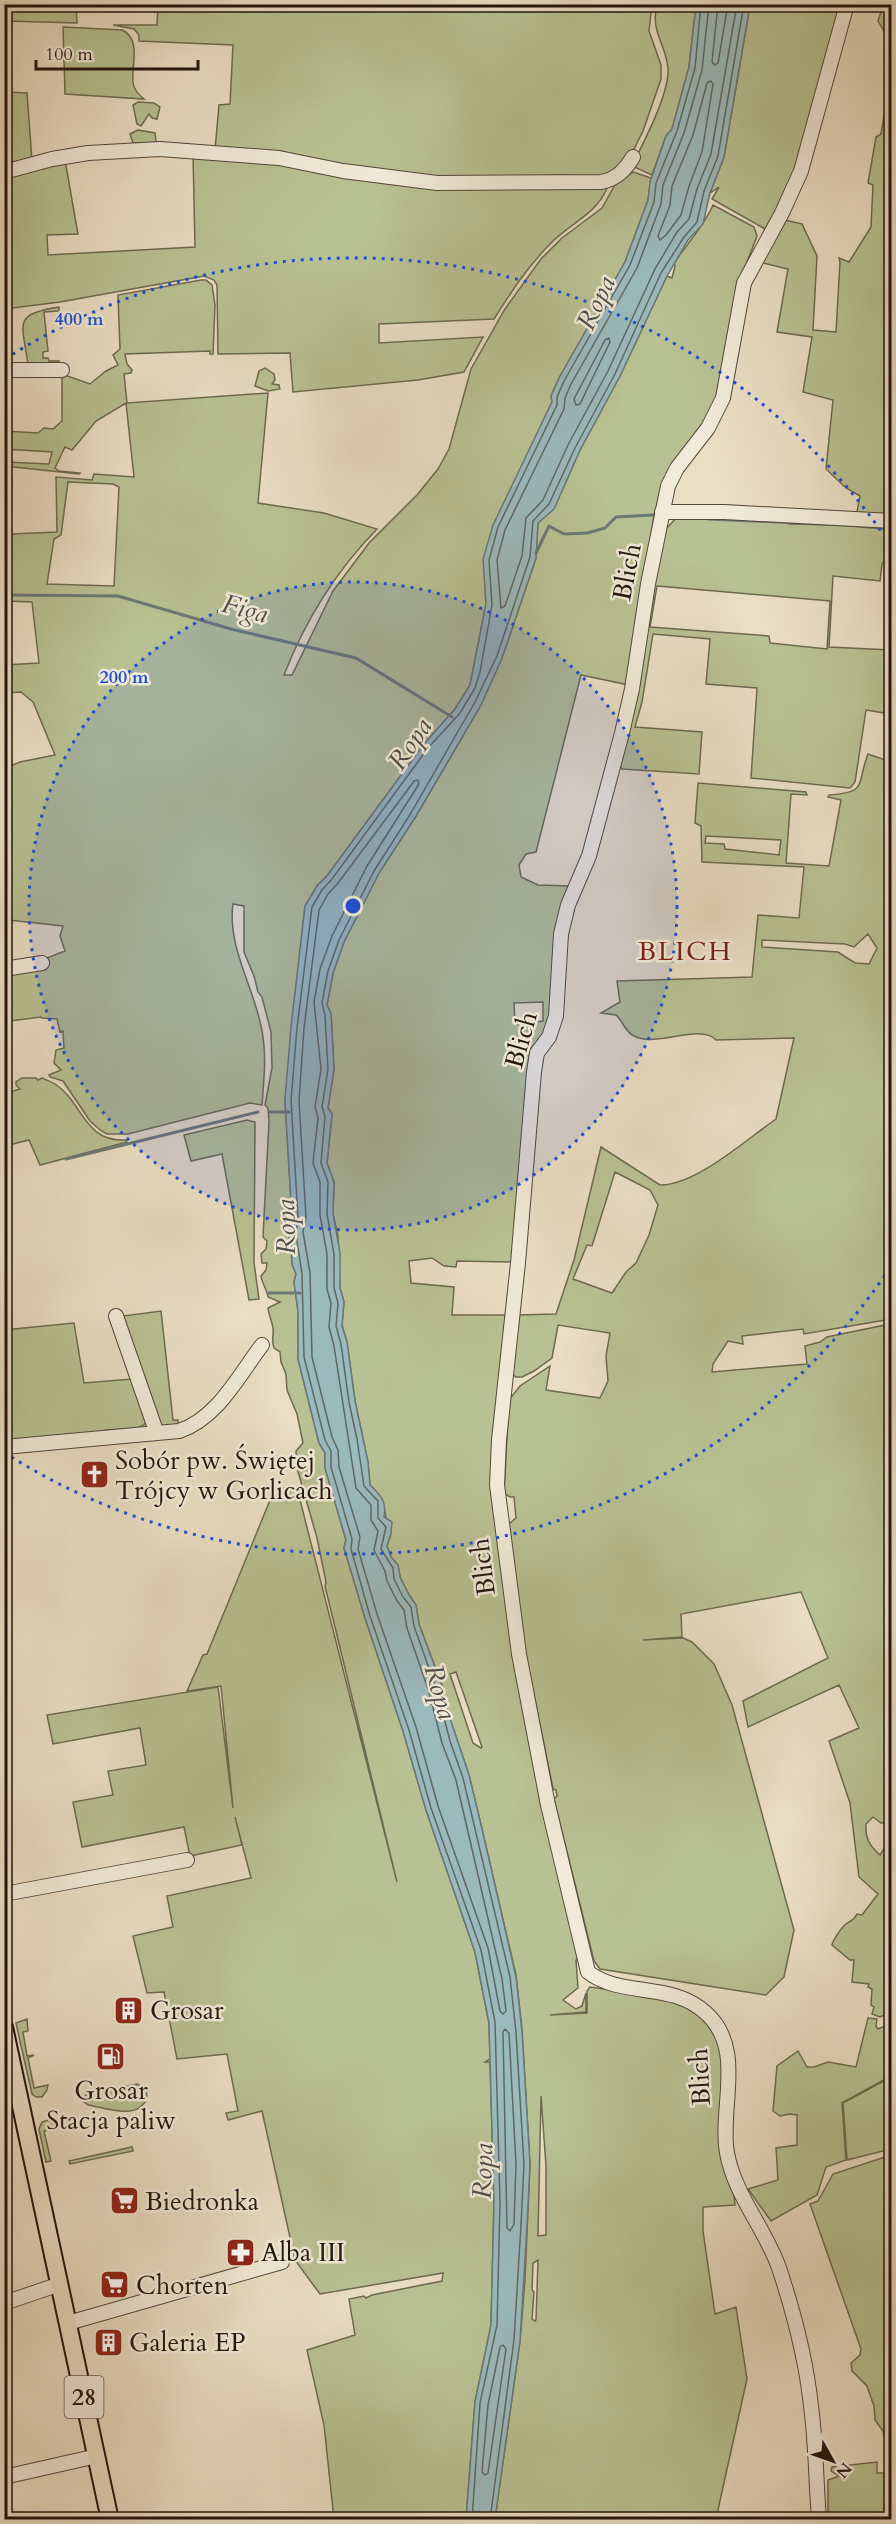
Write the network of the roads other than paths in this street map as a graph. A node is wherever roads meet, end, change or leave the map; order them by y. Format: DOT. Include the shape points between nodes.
graph roads {
  1 [pos="847,4"];
  2 [pos="633,157"];
  3 [pos="4,172"];
  4 [pos="4,370"];
  5 [pos="62,370"];
  6 [pos="662,513"];
  7 [pos="891,522"];
  8 [pos="42,963"];
  9 [pos="4,969"];
  10 [pos="116,1316"];
  11 [pos="262,1345"];
  12 [pos="156,1431"];
  13 [pos="4,1447"];
  14 [pos="186,1860"];
  15 [pos="4,1894"];
  16 [pos="5,2030"];
  17 [pos="282,2262"];
  18 [pos="60,2284"];
  19 [pos="4,2303"];
  20 [pos="68,2323"];
  21 [pos="97,2456"];
  22 [pos="4,2477"];
  23 [pos="110,2520"];
  24 [pos="819,2520"];
  1 -- 6 [label="street, Blich" via="801,171 744,283 723,398 708,428 675,471"];
  2 -- 3 [label="street" via="616,177 601,182 436,183 279,158 160,149 88,153"];
  4 -- 5 [label="street"];
  6 -- 7 [label="street" via="724,512"];
  6 -- 24 [label="street, Blich" via="622,733 589,856 568,905 556,1016 549,1037 537,1053 497,1485 519,1654 548,1805 588,1972 601,1981 685,1998 708,2014 722,2033 728,2056 729,2164 735,2184 773,2251 796,2320 811,2406"];
  8 -- 9 [label="street"];
  10 -- 12 [label="street"];
  11 -- 12 [label="street" via="203,1418 179,1431"];
  12 -- 13 [label="street"];
  14 -- 15 [label="street"];
  16 -- 18 [label="main road, 28"];
  17 -- 20 [label="street"];
  18 -- 19 [label="street"];
  18 -- 20 [label="main road, 28"];
  20 -- 21 [label="main road, 28"];
  21 -- 22 [label="street"];
  21 -- 23 [label="main road, 28"];
}
